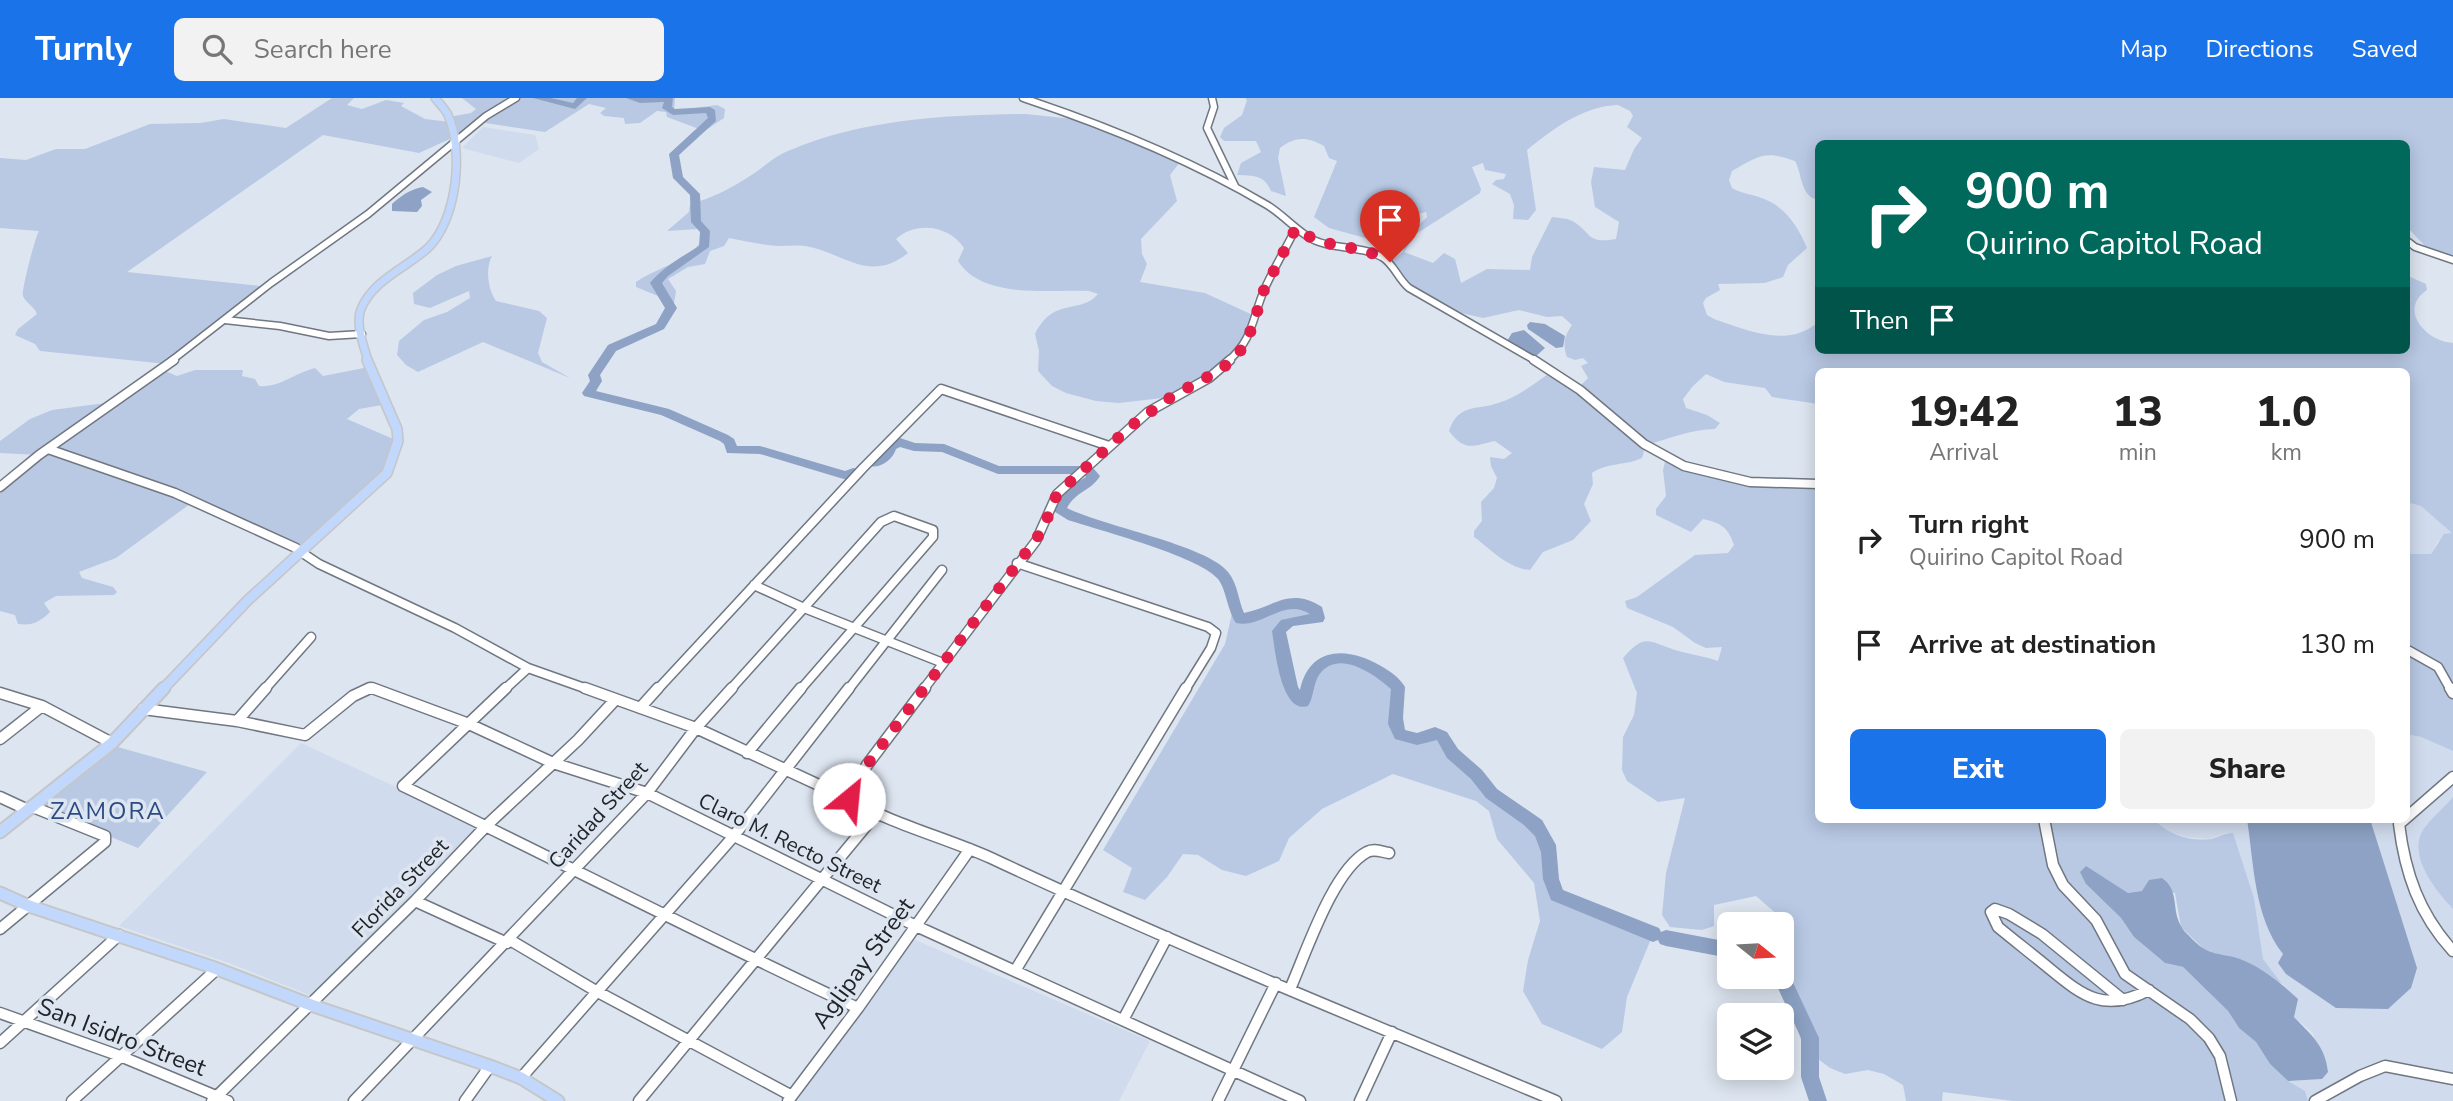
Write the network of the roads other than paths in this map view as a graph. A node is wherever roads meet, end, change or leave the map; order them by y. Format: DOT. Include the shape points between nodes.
graph roads {
  1 [pos="435,98"];
  2 [pos="1023,98"];
  3 [pos="1212,98"];
  4 [pos="515,99"];
  5 [pos="453,143"];
  6 [pos="1237,189"];
  7 [pos="1296,228"];
  8 [pos="2410,243"];
  9 [pos="2453,260"];
  10 [pos="225,320"];
  11 [pos="362,334"];
  12 [pos="1109,446"];
  13 [pos="48,449"];
  14 [pos="1815,484"];
  15 [pos="0,487"];
  16 [pos="299,550"];
  17 [pos="1017,563"];
  18 [pos="942,570"];
  19 [pos="754,585"];
  20 [pos="804,608"];
  21 [pos="853,627"];
  22 [pos="311,637"];
  23 [pos="886,639"];
  24 [pos="2410,651"];
  25 [pos="943,663"];
  26 [pos="528,668"];
  27 [pos="2453,693"];
  28 [pos="0,694"];
  29 [pos="615,701"];
  30 [pos="42,706"];
  31 [pos="640,708"];
  32 [pos="142,709"];
  33 [pos="237,721"];
  34 [pos="469,724"];
  35 [pos="696,728"];
  36 [pos="0,738"];
  37 [pos="112,743"];
  38 [pos="747,753"];
  39 [pos="553,763"];
  40 [pos="784,769"];
  41 [pos="2453,777"];
  42 [pos="647,793"];
  43 [pos="0,797"];
  44 [pos="849,799"];
  45 [pos="30,808"];
  46 [pos="2410,814"];
  47 [pos="875,815"];
  48 [pos="2045,823"];
  49 [pos="2400,823"];
  50 [pos="487,825"];
  51 [pos="0,832"];
  52 [pos="733,837"];
  53 [pos="970,849"];
  54 [pos="1389,853"];
  55 [pos="577,869"];
  56 [pos="823,881"];
  57 [pos="0,893"];
  58 [pos="1062,893"];
  59 [pos="415,901"];
  60 [pos="29,906"];
  61 [pos="664,915"];
  62 [pos="916,926"];
  63 [pos="0,929"];
  64 [pos="119,935"];
  65 [pos="1167,937"];
  66 [pos="508,942"];
  67 [pos="2453,950"];
  68 [pos="756,961"];
  69 [pos="217,969"];
  70 [pos="1015,971"];
  71 [pos="1276,983"];
  72 [pos="1290,989"];
  73 [pos="2149,990"];
  74 [pos="596,991"];
  75 [pos="2123,1000"];
  76 [pos="311,1005"];
  77 [pos="858,1008"];
  78 [pos="0,1013"];
  79 [pos="1123,1020"];
  80 [pos="25,1022"];
  81 [pos="1392,1032"];
  82 [pos="690,1040"];
  83 [pos="414,1041"];
  84 [pos="0,1043"];
  85 [pos="120,1056"];
  86 [pos="490,1066"];
  87 [pos="1233,1070"];
  88 [pos="521,1078"];
  89 [pos="2453,1079"];
  90 [pos="790,1098"];
  91 [pos="214,1099"];
  92 [pos="72,1101"];
  93 [pos="228,1101"];
  94 [pos="354,1101"];
  95 [pos="465,1101"];
  96 [pos="558,1101"];
  97 [pos="639,1101"];
  98 [pos="1218,1101"];
  99 [pos="1300,1101"];
  100 [pos="1360,1101"];
  101 [pos="1556,1101"];
  102 [pos="2231,1101"];
  103 [pos="2315,1101"];
  1 -- 5 [label="main road" via="447,113"];
  2 -- 6 [label="street" via="1092,121"];
  3 -- 6 [label="street" via="1207,128"];
  4 -- 5 [label="street"];
  5 -- 10 [label="street" via="368,214"];
  5 -- 11 [label="main road" via="457,170 449,215 431,245 367,295 360,310"];
  6 -- 7 [label="street"];
  7 -- 12 [label="street" via="1264,290 1242,349 1209,378 1148,412"];
  7 -- 14 [label="street" via="1318,242 1379,255 1409,288 1570,383 1666,458 1736,480"];
  8 -- 9 [label="street"];
  10 -- 11 [label="street" via="276,325 318,337"];
  10 -- 13 [label="street"];
  11 -- 16 [label="main road" via="369,368 388,404 398,441 387,473"];
  12 -- 17 [label="street" via="1057,494 1042,531"];
  12 -- 19 [label="street" via="941,389"];
  13 -- 15 [label="street"];
  13 -- 16 [label="street" via="168,489"];
  16 -- 26 [label="street"];
  16 -- 32 [label="main road"];
  17 -- 25 [label="street"];
  17 -- 58 [label="street" via="1216,633"];
  18 -- 23 [label="street"];
  19 -- 20 [label="street"];
  19 -- 31 [label="street"];
  20 -- 21 [label="street"];
  20 -- 21 [label="street, Caridad Street" via="888,517 933,530 933,537"];
  20 -- 35 [label="street, Caridad Street"];
  21 -- 23 [label="street"];
  21 -- 38 [label="street"];
  22 -- 33 [label="street"];
  23 -- 25 [label="street"];
  23 -- 40 [label="street"];
  24 -- 27 [label="street" via="2438,667"];
  25 -- 44 [label="street" via="867,765"];
  26 -- 29 [label="street"];
  26 -- 34 [label="street"];
  28 -- 30 [label="street"];
  29 -- 31 [label="street"];
  29 -- 39 [label="street, Florida Street"];
  30 -- 36 [label="street"];
  30 -- 37 [label="street"];
  31 -- 35 [label="street"];
  32 -- 33 [label="street"];
  32 -- 37 [label="main road"];
  33 -- 34 [label="street, Claro M. Recto Street" via="305,735 353,696 371,688"];
  34 -- 39 [label="street, Claro M. Recto Street"];
  34 -- 50 [label="street" via="403,786"];
  35 -- 38 [label="street"];
  35 -- 42 [label="street, Caridad Street"];
  37 -- 45 [label="main road"];
  38 -- 40 [label="street"];
  39 -- 42 [label="street, Claro M. Recto Street"];
  39 -- 50 [label="street, Florida Street"];
  40 -- 44 [label="street"];
  40 -- 52 [label="street"];
  41 -- 46 [label="street"];
  42 -- 52 [label="street, Claro M. Recto Street"];
  42 -- 55 [label="street, Caridad Street"];
  43 -- 45 [label="street"];
  44 -- 47 [label="street"];
  45 -- 51 [label="main road"];
  45 -- 60 [label="street" via="106,839"];
  47 -- 53 [label="street"];
  47 -- 56 [label="street"];
  48 -- 73 [label="street" via="2055,873 2097,922 2120,969"];
  49 -- 67 [label="street" via="2402,859 2410,882 2431,924"];
  50 -- 55 [label="street"];
  50 -- 59 [label="street, Florida Street"];
  52 -- 56 [label="street, Claro M. Recto Street"];
  52 -- 61 [label="street"];
  53 -- 58 [label="street"];
  53 -- 62 [label="street, Aglipay Street"];
  54 -- 72 [label="street" via="1367,852 1340,877"];
  55 -- 61 [label="street"];
  55 -- 66 [label="street, Caridad Street"];
  56 -- 62 [label="street, Claro M. Recto Street"];
  56 -- 68 [label="street"];
  57 -- 60 [label="main road"];
  58 -- 65 [label="street"];
  58 -- 70 [label="street"];
  59 -- 66 [label="street"];
  59 -- 76 [label="street, Florida Street"];
  60 -- 63 [label="street"];
  60 -- 64 [label="main road"];
  61 -- 68 [label="street"];
  61 -- 74 [label="street"];
  62 -- 70 [label="street, Claro M. Recto Street"];
  62 -- 77 [label="street, Aglipay Street"];
  64 -- 69 [label="main road"];
  64 -- 80 [label="street"];
  65 -- 71 [label="street"];
  65 -- 79 [label="street"];
  66 -- 74 [label="street"];
  66 -- 83 [label="street, Caridad Street"];
  68 -- 77 [label="street"];
  68 -- 82 [label="street"];
  69 -- 76 [label="main road"];
  69 -- 85 [label="street"];
  70 -- 79 [label="street, Claro M. Recto Street"];
  71 -- 72 [label="street"];
  71 -- 87 [label="street"];
  72 -- 81 [label="street"];
  73 -- 75 [label="street"];
  73 -- 102 [label="street" via="2189,1020 2218,1051"];
  74 -- 82 [label="street"];
  74 -- 88 [label="street"];
  75 -- 75 [label="street" via="2020,920 2003,911 1991,912 1998,927 2080,994 2100,1002"];
  76 -- 83 [label="main road"];
  76 -- 91 [label="street, Florida Street"];
  77 -- 90 [label="street, Aglipay Street"];
  78 -- 80 [label="street, San Isidro Street"];
  79 -- 87 [label="street, Claro M. Recto Street"];
  80 -- 84 [label="street"];
  80 -- 85 [label="street, San Isidro Street"];
  81 -- 100 [label="street"];
  81 -- 101 [label="street"];
  82 -- 90 [label="street"];
  82 -- 97 [label="street"];
  83 -- 86 [label="main road"];
  83 -- 94 [label="street, Caridad Street"];
  85 -- 91 [label="street, San Isidro Street"];
  85 -- 92 [label="street"];
  86 -- 88 [label="main road"];
  86 -- 95 [label="street"];
  87 -- 98 [label="street"];
  87 -- 99 [label="street, Claro M. Recto Street"];
  88 -- 96 [label="main road"];
  89 -- 103 [label="street" via="2385,1066"];
  91 -- 93 [label="street, San Isidro Street"];
}
